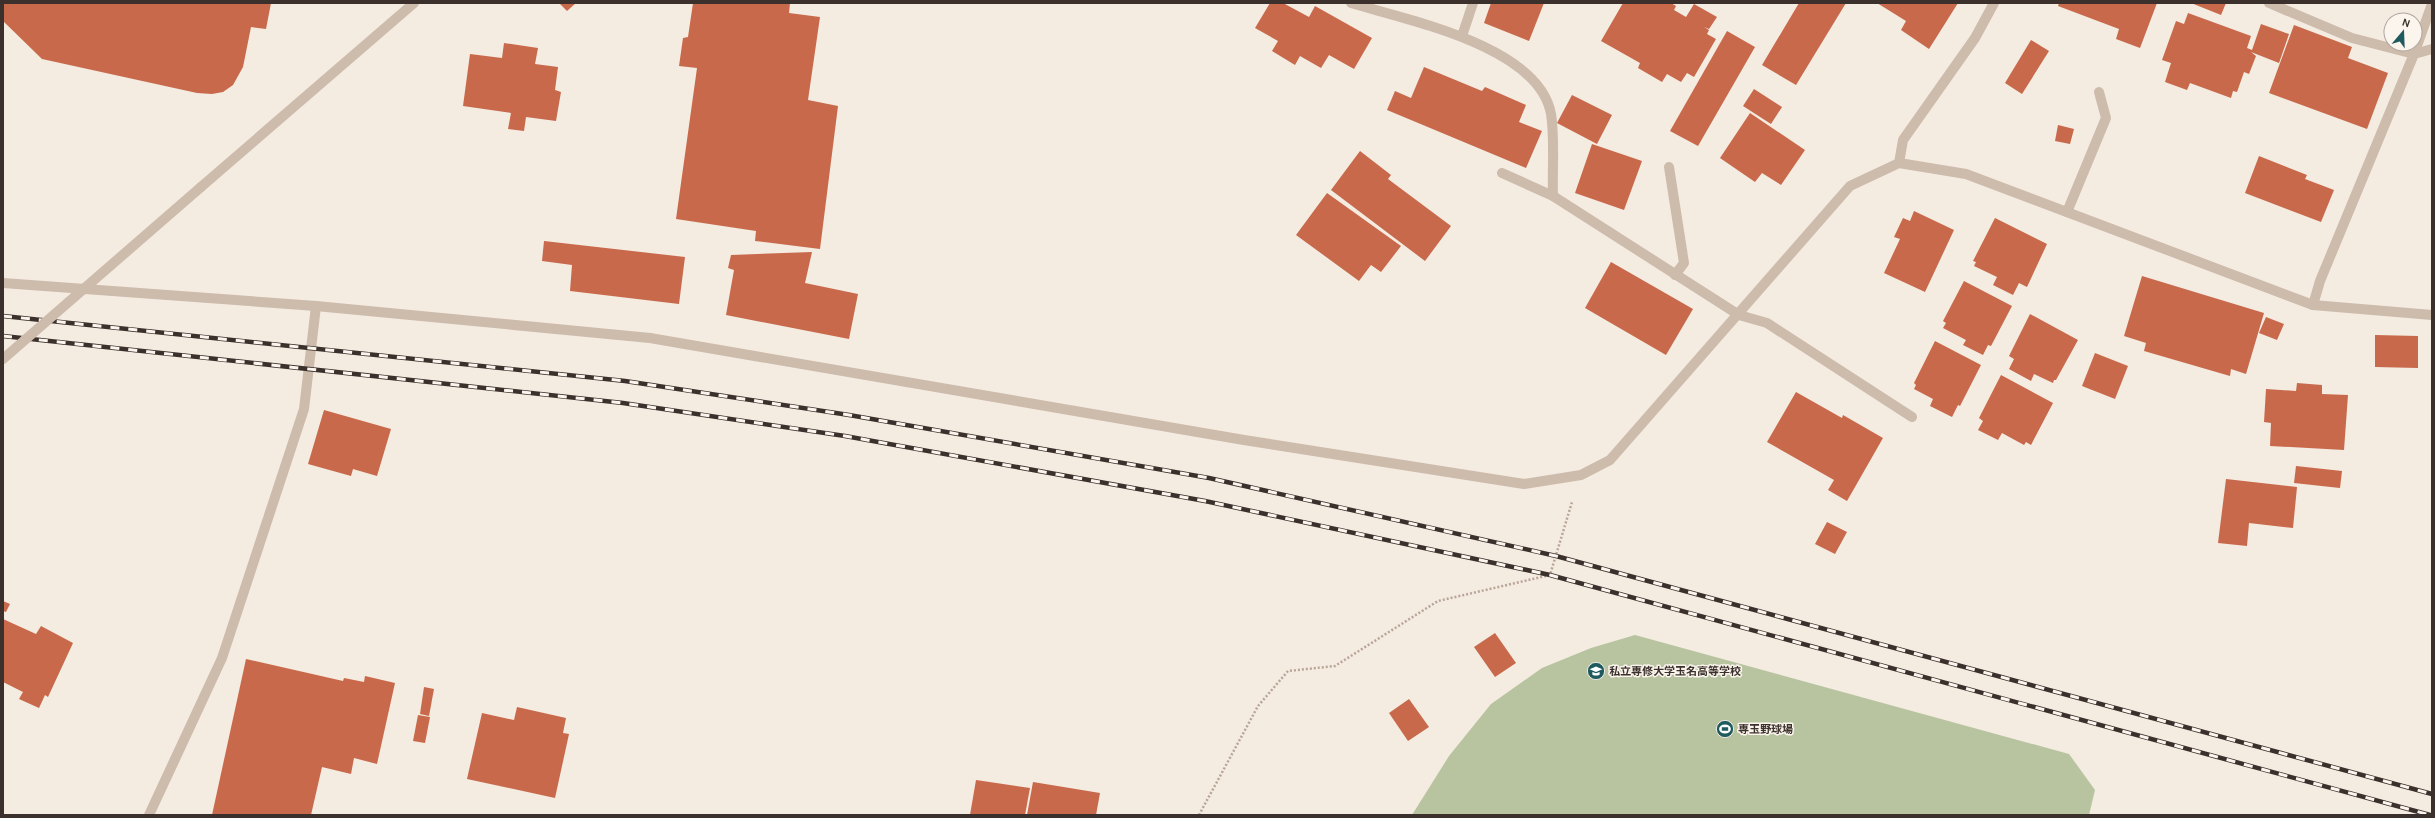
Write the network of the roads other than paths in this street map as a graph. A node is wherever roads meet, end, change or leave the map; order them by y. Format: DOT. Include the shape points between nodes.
graph roads {
  1 [pos="414,3"];
  2 [pos="1351,3"];
  3 [pos="1473,3"];
  4 [pos="1994,3"];
  5 [pos="2269,3"];
  6 [pos="2432,4"];
  7 [pos="1462,36"];
  8 [pos="2432,49"];
  9 [pos="2414,54"];
  10 [pos="2099,92"];
  11 [pos="1899,163"];
  12 [pos="1669,167"];
  13 [pos="1502,173"];
  14 [pos="1553,196"];
  15 [pos="2067,212"];
  16 [pos="1675,275"];
  17 [pos="3,283"];
  18 [pos="2313,305"];
  19 [pos="316,306"];
  20 [pos="1739,315"];
  21 [pos="2432,315"];
  22 [pos="3,360"];
  23 [pos="1912,417"];
  24 [pos="149,815"];
  1 -- 22 [label="street, bridge"];
  2 -- 7 [label="street"];
  3 -- 7 [label="street"];
  4 -- 11 [label="street" via="1975,38 1903,140"];
  5 -- 9 [label="street" via="2352,38"];
  6 -- 9 [label="street"];
  7 -- 14 [label="street" via="1506,57 1539,86 1551,114"];
  8 -- 9 [label="street"];
  9 -- 18 [label="street" via="2320,281"];
  10 -- 15 [label="street" via="2106,118"];
  11 -- 15 [label="street" via="1966,174"];
  11 -- 20 [label="street" via="1850,186"];
  12 -- 16 [label="street" via="1684,263"];
  13 -- 14 [label="street"];
  14 -- 16 [label="street"];
  15 -- 18 [label="street"];
  16 -- 20 [label="street"];
  17 -- 19 [label="street"];
  18 -- 21 [label="street"];
  19 -- 20 [label="street" via="650,338 1244,440 1524,484 1581,475 1610,460"];
  19 -- 24 [label="street" via="304,409 222,658"];
  20 -- 23 [label="street" via="1767,324"];
}
